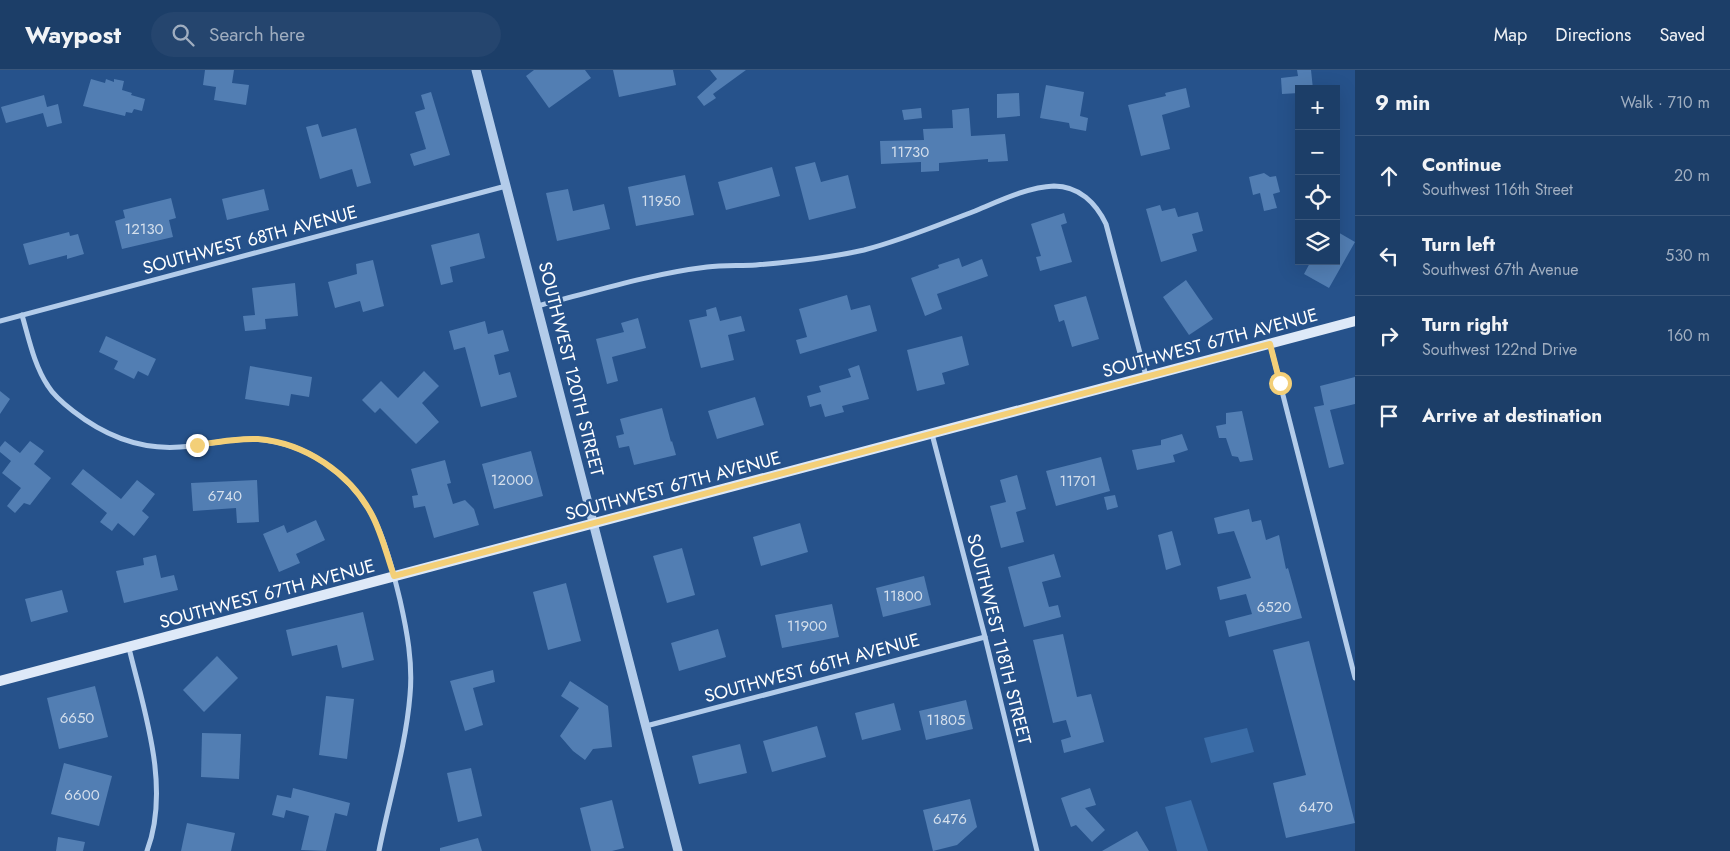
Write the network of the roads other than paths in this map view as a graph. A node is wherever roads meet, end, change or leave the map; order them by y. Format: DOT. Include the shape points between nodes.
graph roads {
  1 [pos="476,70"];
  2 [pos="507,186"];
  3 [pos="537,306"];
  4 [pos="22,315"];
  5 [pos="0,321"];
  6 [pos="1355,321"];
  7 [pos="1270,344"];
  8 [pos="1146,377"];
  9 [pos="932,434"];
  10 [pos="594,524"];
  11 [pos="394,576"];
  12 [pos="985,637"];
  13 [pos="129,648"];
  14 [pos="1355,678"];
  15 [pos="0,681"];
  16 [pos="646,726"];
  17 [pos="147,851"];
  18 [pos="379,851"];
  19 [pos="678,851"];
  20 [pos="1037,851"];
  1 -- 2 [label="street, SOUTHWEST 120TH STREET"];
  2 -- 3 [label="street, SOUTHWEST 120TH STREET"];
  2 -- 4 [label="street, SOUTHWEST 68TH AVENUE"];
  3 -- 8 [label="street" via="680,271 794,262 861,250 917,234 997,202 1054,186 1086,196 1106,224"];
  3 -- 10 [label="street, SOUTHWEST 120TH STREET"];
  4 -- 5 [label="street, SOUTHWEST 68TH AVENUE"];
  4 -- 11 [label="street" via="38,365 49,387 83,419 113,436 135,444 163,448 243,439 270,441 310,454 331,467 353,488 371,513"];
  6 -- 7 [label="main road, SOUTHWEST 67TH AVENUE"];
  7 -- 8 [label="main road, SOUTHWEST 67TH AVENUE"];
  7 -- 14 [label="street"];
  8 -- 9 [label="main road, SOUTHWEST 67TH AVENUE"];
  9 -- 10 [label="main road, SOUTHWEST 67TH AVENUE"];
  9 -- 12 [label="street, SOUTHWEST 118TH STREET"];
  10 -- 11 [label="main road, SOUTHWEST 67TH AVENUE"];
  10 -- 16 [label="street, SOUTHWEST 120TH STREET"];
  11 -- 13 [label="main road, SOUTHWEST 67TH AVENUE"];
  11 -- 18 [label="street" via="409,652 410,695"];
  12 -- 16 [label="street, SOUTHWEST 66TH AVENUE"];
  12 -- 20 [label="street, SOUTHWEST 118TH STREET"];
  13 -- 15 [label="main road, SOUTHWEST 67TH AVENUE"];
  13 -- 17 [label="street" via="151,739 156,778 154,822"];
  16 -- 19 [label="street, SOUTHWEST 120TH STREET"];
}
